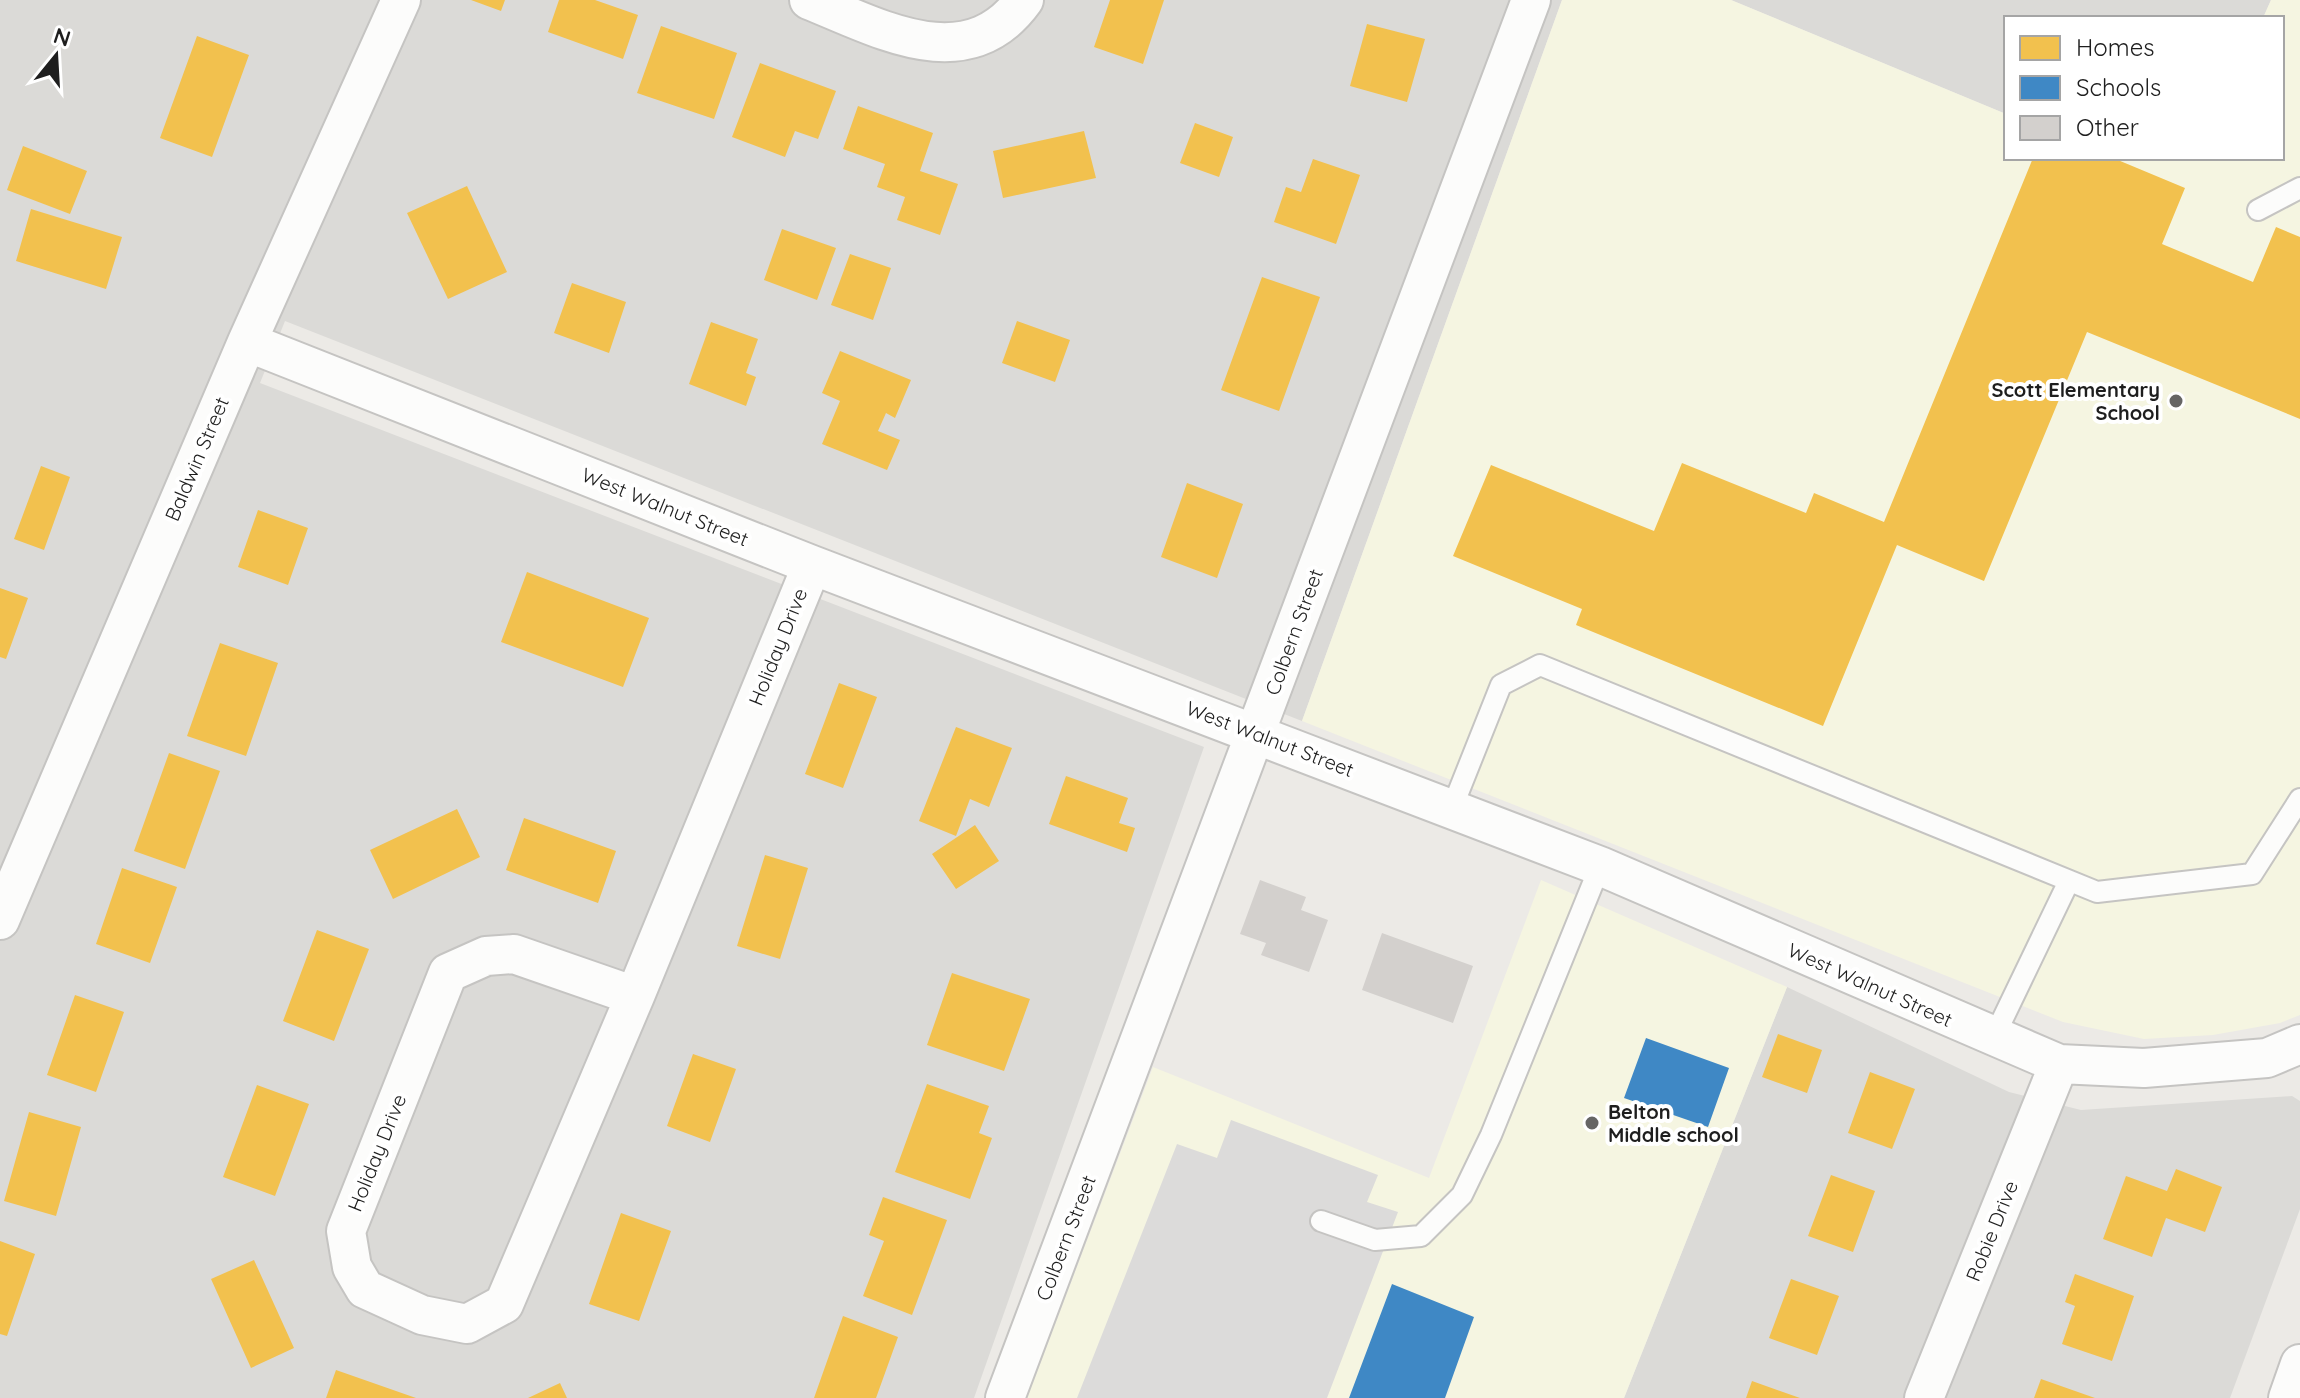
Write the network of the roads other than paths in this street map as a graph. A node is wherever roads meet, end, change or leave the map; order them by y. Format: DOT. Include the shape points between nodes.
graph roads {
  1 [pos="401,0"];
  2 [pos="809,0"];
  3 [pos="1024,0"];
  4 [pos="1531,0"];
  5 [pos="2300,188"];
  6 [pos="2258,210"];
  7 [pos="247,342"];
  8 [pos="812,565"];
  9 [pos="1256,734"];
  10 [pos="2300,799"];
  11 [pos="1452,808"];
  12 [pos="1600,866"];
  13 [pos="2069,881"];
  14 [pos="0,920"];
  15 [pos="635,996"];
  16 [pos="1993,1039"];
  17 [pos="2300,1044"];
  18 [pos="2059,1064"];
  19 [pos="1321,1221"];
  20 [pos="2300,1364"];
  21 [pos="1005,1398"];
  22 [pos="1924,1398"];
  23 [pos="2288,1398"];
  1 -- 7 [label="street, Baldwin Street"];
  2 -- 3 [label="street" via="924,43 960,41 999,29"];
  4 -- 9 [label="street, Colbern Street"];
  5 -- 6 [label="lane"];
  7 -- 8 [label="street, West Walnut Street"];
  7 -- 14 [label="street, Baldwin Street"];
  8 -- 9 [label="street, West Walnut Street"];
  8 -- 15 [label="street, Holiday Drive"];
  9 -- 11 [label="street, West Walnut Street"];
  9 -- 21 [label="street, Colbern Street"];
  10 -- 13 [label="lane" via="2252,874 2097,892"];
  11 -- 12 [label="street, West Walnut Street"];
  11 -- 13 [label="lane" via="1501,685 1540,665"];
  12 -- 16 [label="street, West Walnut Street"];
  12 -- 19 [label="lane" via="1462,1195 1421,1236 1375,1240"];
  13 -- 16 [label="lane"];
  15 -- 15 [label="street, Holiday Drive" via="514,954 486,956 448,973 346,1231 352,1267 365,1289 422,1315 467,1324 504,1304"];
  16 -- 18 [label="street, West Walnut Street"];
  17 -- 18 [label="street, West Walnut Street" via="2267,1058 2144,1068"];
  18 -- 22 [label="street, Robie Drive"];
  20 -- 23 [label="street"];
}
